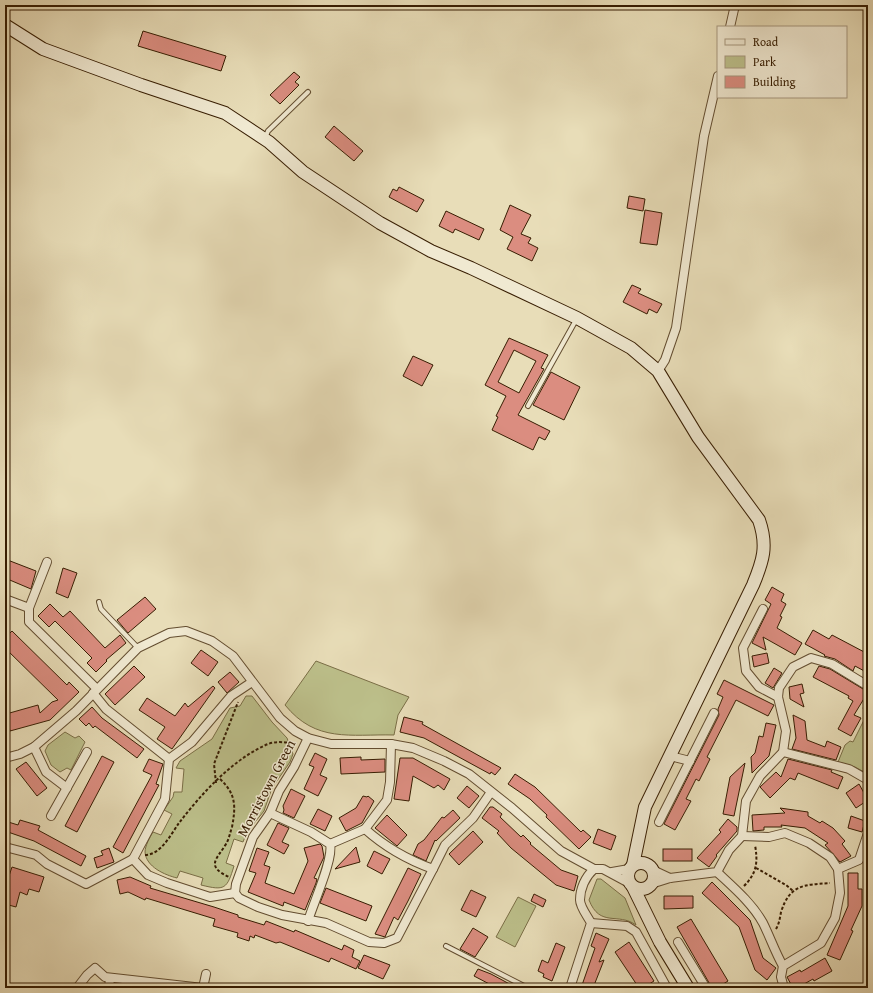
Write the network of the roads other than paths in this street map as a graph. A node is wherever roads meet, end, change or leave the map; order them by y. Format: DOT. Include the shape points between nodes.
graph roads {
  1 [pos="735,5"];
  2 [pos="5,25"];
  3 [pos="730,26"];
  4 [pos="717,80"];
  5 [pos="308,92"];
  6 [pos="264,139"];
  7 [pos="577,318"];
  8 [pos="658,371"];
  9 [pos="528,406"];
  10 [pos="47,562"];
  11 [pos="5,599"];
  12 [pos="99,602"];
  13 [pos="29,608"];
  14 [pos="763,609"];
  15 [pos="138,648"];
  16 [pos="252,682"];
  17 [pos="868,686"];
  18 [pos="95,691"];
  19 [pos="778,697"];
  20 [pos="714,713"];
  21 [pos="306,741"];
  22 [pos="391,744"];
  23 [pos="34,747"];
  24 [pos="87,752"];
  25 [pos="783,752"];
  26 [pos="670,756"];
  27 [pos="5,758"];
  28 [pos="169,760"];
  29 [pos="690,760"];
  30 [pos="868,780"];
  31 [pos="67,788"];
  32 [pos="491,792"];
  33 [pos="270,813"];
  34 [pos="51,816"];
  35 [pos="659,822"];
  36 [pos="365,829"];
  37 [pos="868,833"];
  38 [pos="742,836"];
  39 [pos="330,844"];
  40 [pos="638,844"];
  41 [pos="5,848"];
  42 [pos="134,857"];
  43 [pos="631,867"];
  44 [pos="650,867"];
  45 [pos="433,869"];
  46 [pos="594,869"];
  47 [pos="838,870"];
  48 [pos="612,872"];
  49 [pos="717,872"];
  50 [pos="670,878"];
  51 [pos="631,885"];
  52 [pos="649,886"];
  53 [pos="235,893"];
  54 [pos="642,903"];
  55 [pos="308,921"];
  56 [pos="591,923"];
  57 [pos="678,942"];
  58 [pos="446,946"];
  59 [pos="783,966"];
  60 [pos="206,974"];
  61 [pos="110,978"];
  62 [pos="705,986"];
  63 [pos="77,988"];
  64 [pos="109,988"];
  65 [pos="203,988"];
  66 [pos="528,988"];
  67 [pos="570,988"];
  68 [pos="667,988"];
  69 [pos="688,988"];
  70 [pos="696,988"];
  71 [pos="784,988"];
  1 -- 3 [label="street"];
  2 -- 6 [label="street" via="43,49 225,113"];
  4 -- 8 [label="street" via="704,136 676,328 665,360"];
  5 -- 6 [label="lane" via="268,131"];
  6 -- 7 [label="street" via="302,172 380,224 431,252"];
  7 -- 8 [label="street" via="631,348"];
  7 -- 9 [label="lane"];
  8 -- 26 [label="street" via="698,437 759,520 764,534 763,561"];
  10 -- 13 [label="street"];
  11 -- 13 [label="street"];
  12 -- 15 [label="lane" via="101,609"];
  13 -- 18 [label="street" via="29,622"];
  14 -- 19 [label="street" via="743,648 746,671 759,687"];
  15 -- 16 [label="street, Morristown Green" via="169,634 186,631 212,641 233,656"];
  15 -- 18 [label="street"];
  16 -- 21 [label="street, Morristown Green" via="280,718"];
  16 -- 28 [label="street" via="231,696 192,742"];
  17 -- 19 [label="street" via="832,664 812,658 793,667 779,688"];
  18 -- 23 [label="street"];
  18 -- 28 [label="street" via="106,709"];
  19 -- 25 [label="street" via="786,731"];
  20 -- 29 [label="street"];
  21 -- 22 [label="street" via="331,744"];
  21 -- 33 [label="street, Morristown Green"];
  22 -- 32 [label="street" via="413,748 444,761 469,774"];
  22 -- 36 [label="street" via="387,800"];
  23 -- 27 [label="street"];
  23 -- 31 [label="street" via="46,772"];
  24 -- 31 [label="street"];
  25 -- 30 [label="street" via="849,770"];
  25 -- 38 [label="street" via="760,776 746,801"];
  26 -- 29 [label="street"];
  26 -- 40 [label="street" via="645,807"];
  28 -- 42 [label="street" via="165,800"];
  29 -- 35 [label="street"];
  31 -- 34 [label="street"];
  32 -- 45 [label="street" via="473,818 445,845"];
  32 -- 46 [label="street" via="561,851"];
  33 -- 39 [label="street"];
  33 -- 53 [label="street, Morristown Green" via="253,837"];
  36 -- 39 [label="street"];
  36 -- 45 [label="street" via="393,851"];
  37 -- 47 [label="street" via="858,860"];
  38 -- 47 [label="street" via="785,833 830,858"];
  38 -- 49 [label="street" via="729,850"];
  39 -- 55 [label="street" via="332,850"];
  40 -- 43 [label="street"];
  40 -- 44 [label="street"];
  41 -- 42 [label="street" via="36,855 47,864 86,884"];
  42 -- 53 [label="street" via="148,875 167,883 210,897"];
  43 -- 44 [label="street" via="640,862"];
  43 -- 48 [label="street"];
  43 -- 51 [label="street" via="627,876"];
  44 -- 50 [label="street"];
  44 -- 52 [label="street" via="654,877"];
  45 -- 55 [label="street" via="397,938 384,943 370,942 326,923"];
  46 -- 48 [label="street"];
  46 -- 56 [label="street" via="584,882 580,902"];
  47 -- 59 [label="street" via="840,893 835,918 821,943"];
  48 -- 51 [label="street"];
  49 -- 50 [label="street"];
  49 -- 59 [label="street" via="737,891 762,923"];
  50 -- 52 [label="street"];
  51 -- 52 [label="street" via="640,889"];
  51 -- 54 [label="street"];
  52 -- 54 [label="street"];
  53 -- 55 [label="street" via="239,898 258,907 282,916"];
  54 -- 69 [label="street" via="660,942"];
  56 -- 67 [label="street"];
  56 -- 68 [label="street" via="627,926 636,932"];
  57 -- 62 [label="street"];
  58 -- 66 [label="lane"];
  59 -- 71 [label="street" via="781,977"];
  60 -- 65 [label="street"];
  61 -- 63 [label="street" via="105,978 95,968 86,974"];
  61 -- 64 [label="street"];
  61 -- 65 [label="street"];
  62 -- 70 [label="street"];
}
